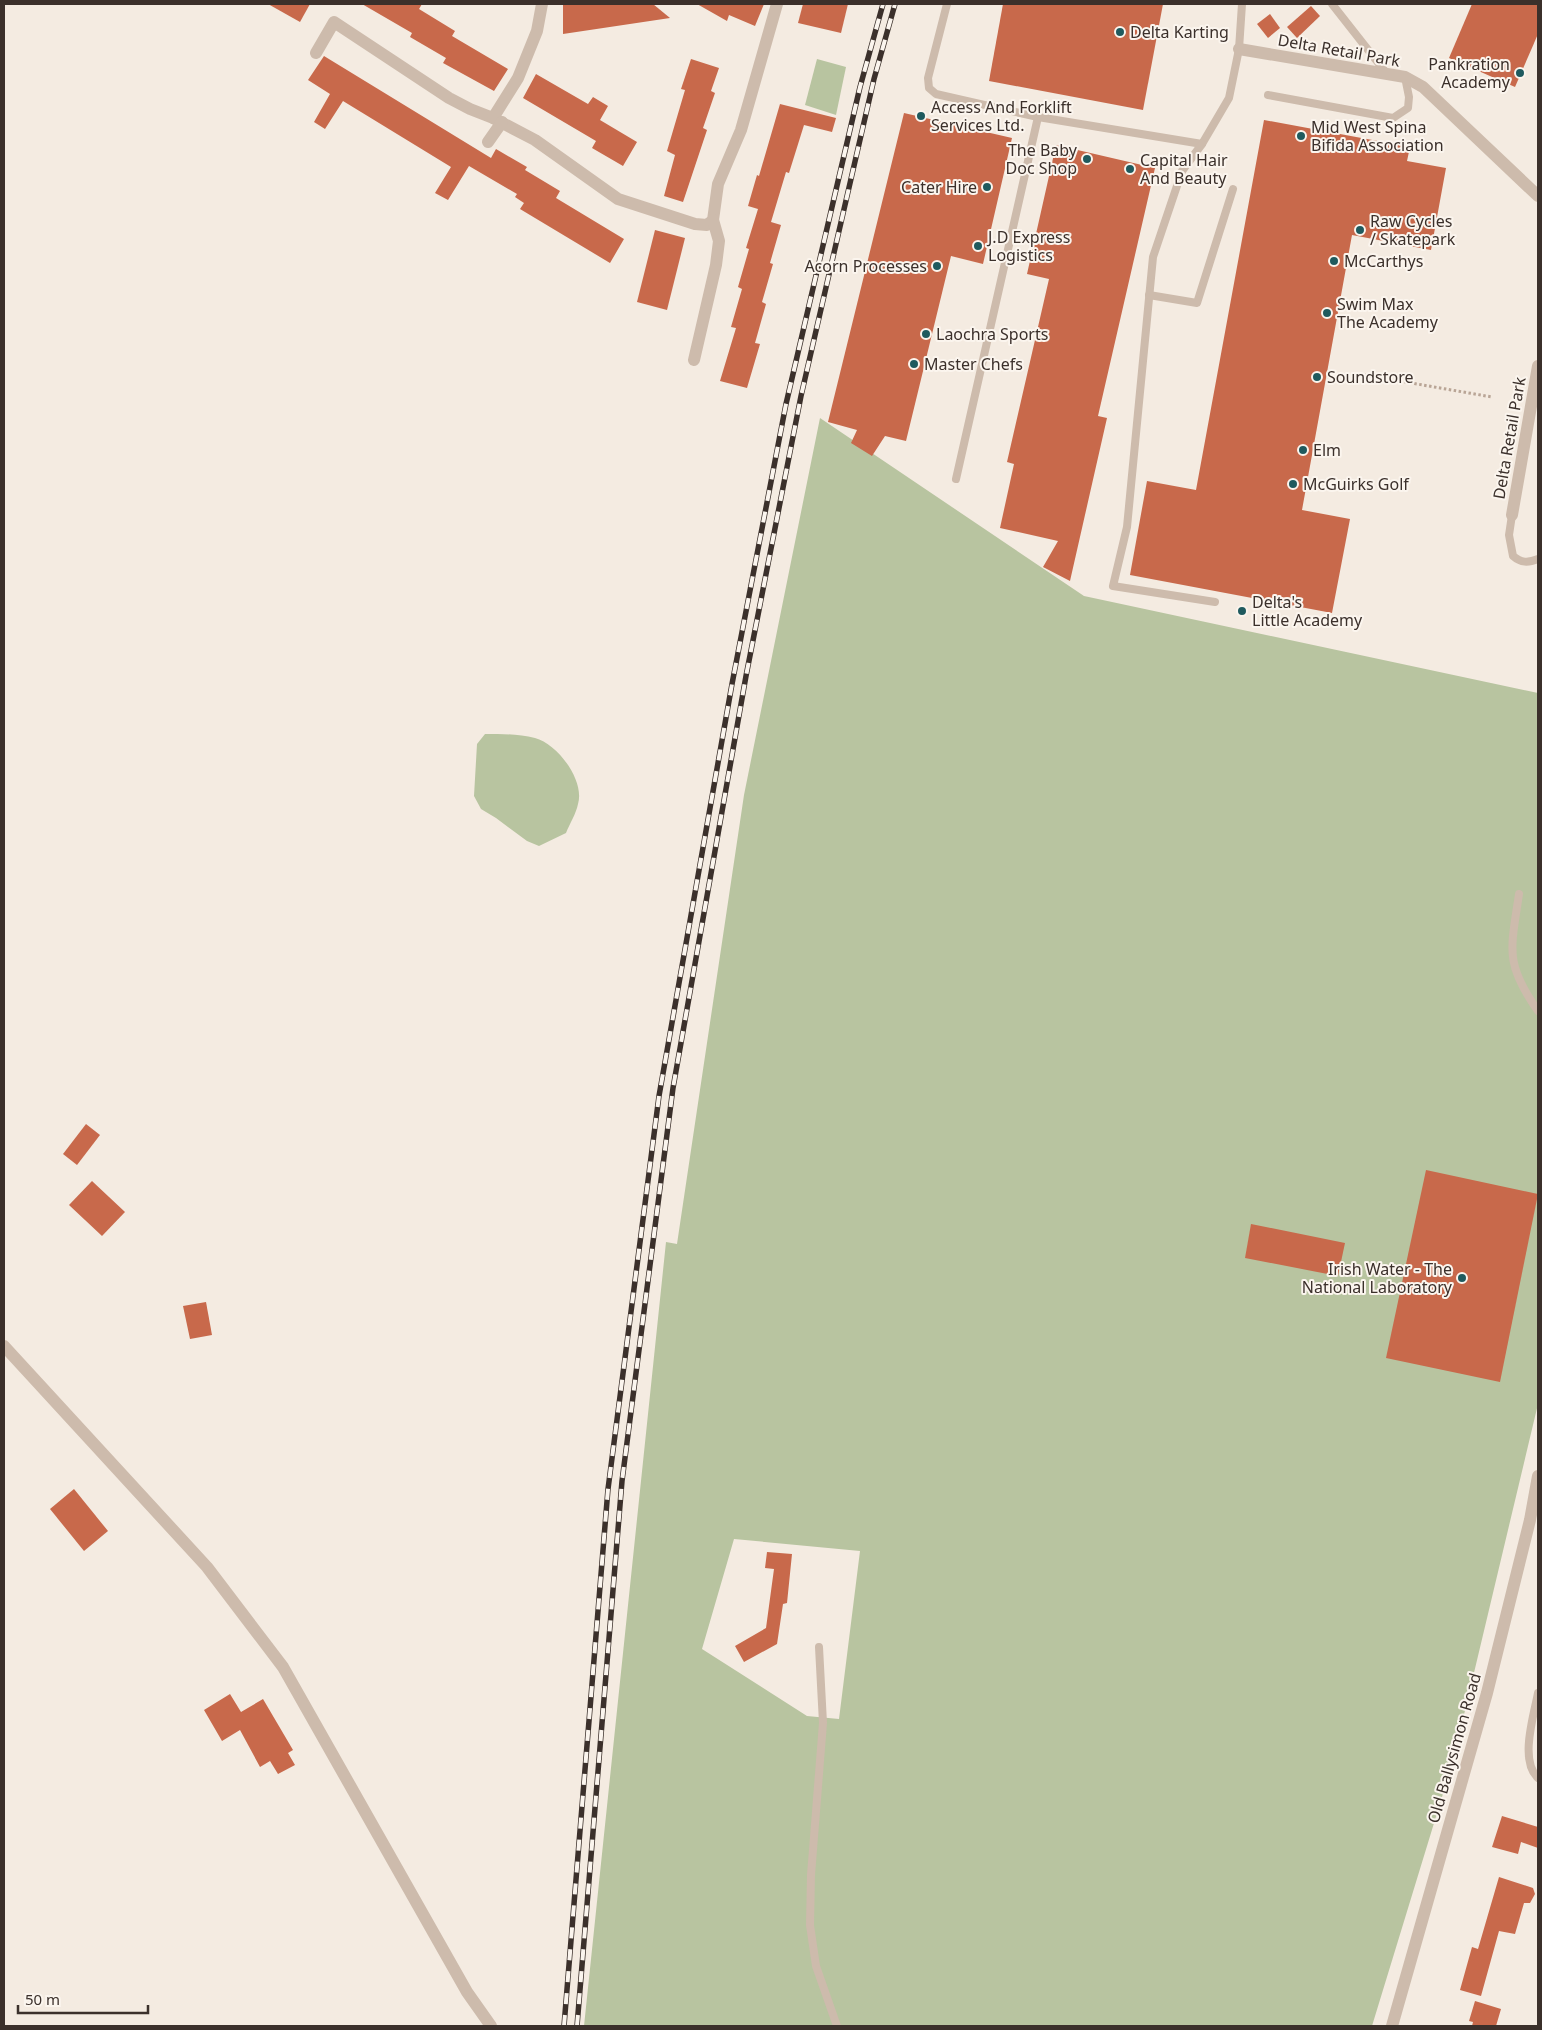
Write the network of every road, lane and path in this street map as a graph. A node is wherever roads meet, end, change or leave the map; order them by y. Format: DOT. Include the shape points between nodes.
graph roads {
  1 [pos="542,4"];
  2 [pos="777,4"];
  3 [pos="947,4"];
  4 [pos="1242,4"];
  5 [pos="1332,4"];
  6 [pos="1239,49"];
  7 [pos="316,52"];
  8 [pos="1387,74"];
  9 [pos="1405,78"];
  10 [pos="1268,95"];
  11 [pos="1038,116"];
  12 [pos="498,120"];
  13 [pos="488,142"];
  14 [pos="1202,144"];
  15 [pos="1232,189"];
  16 [pos="1538,196"];
  17 [pos="713,220"];
  18 [pos="1149,295"];
  19 [pos="694,360"];
  20 [pos="1537,374"];
  21 [pos="1364,375"];
  22 [pos="1492,397"];
  23 [pos="956,479"];
  24 [pos="1512,516"];
  25 [pos="1538,559"];
  26 [pos="1215,602"];
  27 [pos="1519,894"];
  28 [pos="1538,1011"];
  29 [pos="4,1346"];
  30 [pos="1538,1476"];
  31 [pos="819,1647"];
  32 [pos="1538,1693"];
  33 [pos="1538,1778"];
  34 [pos="490,2026"];
  35 [pos="837,2026"];
  36 [pos="1392,2026"];
  1 -- 12 [label="street" via="537,31"];
  2 -- 17 [label="street" via="740,133 718,184"];
  3 -- 11 [label="lane" via="928,78 930,88 948,98"];
  4 -- 6 [label="lane"];
  5 -- 8 [label="lane"];
  6 -- 8 [label="street, Delta Retail Park"];
  6 -- 14 [label="lane" via="1228,98"];
  7 -- 12 [label="street" via="334,22 442,94 470,110"];
  8 -- 9 [label="street, Delta Retail Park"];
  9 -- 10 [label="lane" via="1408,108 1393,118"];
  9 -- 16 [label="street, Delta Retail Park" via="1423,87"];
  11 -- 14 [label="lane"];
  11 -- 23 [label="lane"];
  12 -- 13 [label="street"];
  12 -- 17 [label="street" via="537,142 618,199 695,224 707,226"];
  14 -- 18 [label="lane" via="1182,171 1153,257"];
  15 -- 18 [label="lane" via="1197,303"];
  17 -- 19 [label="street" via="719,241 716,265"];
  18 -- 26 [label="lane" via="1127,527 1113,586"];
  20 -- 24 [label="street, Delta Retail Park"];
  21 -- 22 [label="path"];
  24 -- 25 [label="lane" via="1509,535 1513,556 1524,562"];
  27 -- 28 [label="lane" via="1511,950 1513,963"];
  29 -- 34 [label="street" via="207,1567 283,1667 467,1992"];
  30 -- 36 [label="street, Old Ballysimon Road" via="1487,1693"];
  31 -- 35 [label="lane" via="823,1723 810,1925 816,1966"];
  32 -- 33 [label="lane" via="1530,1735 1529,1763"];
}
